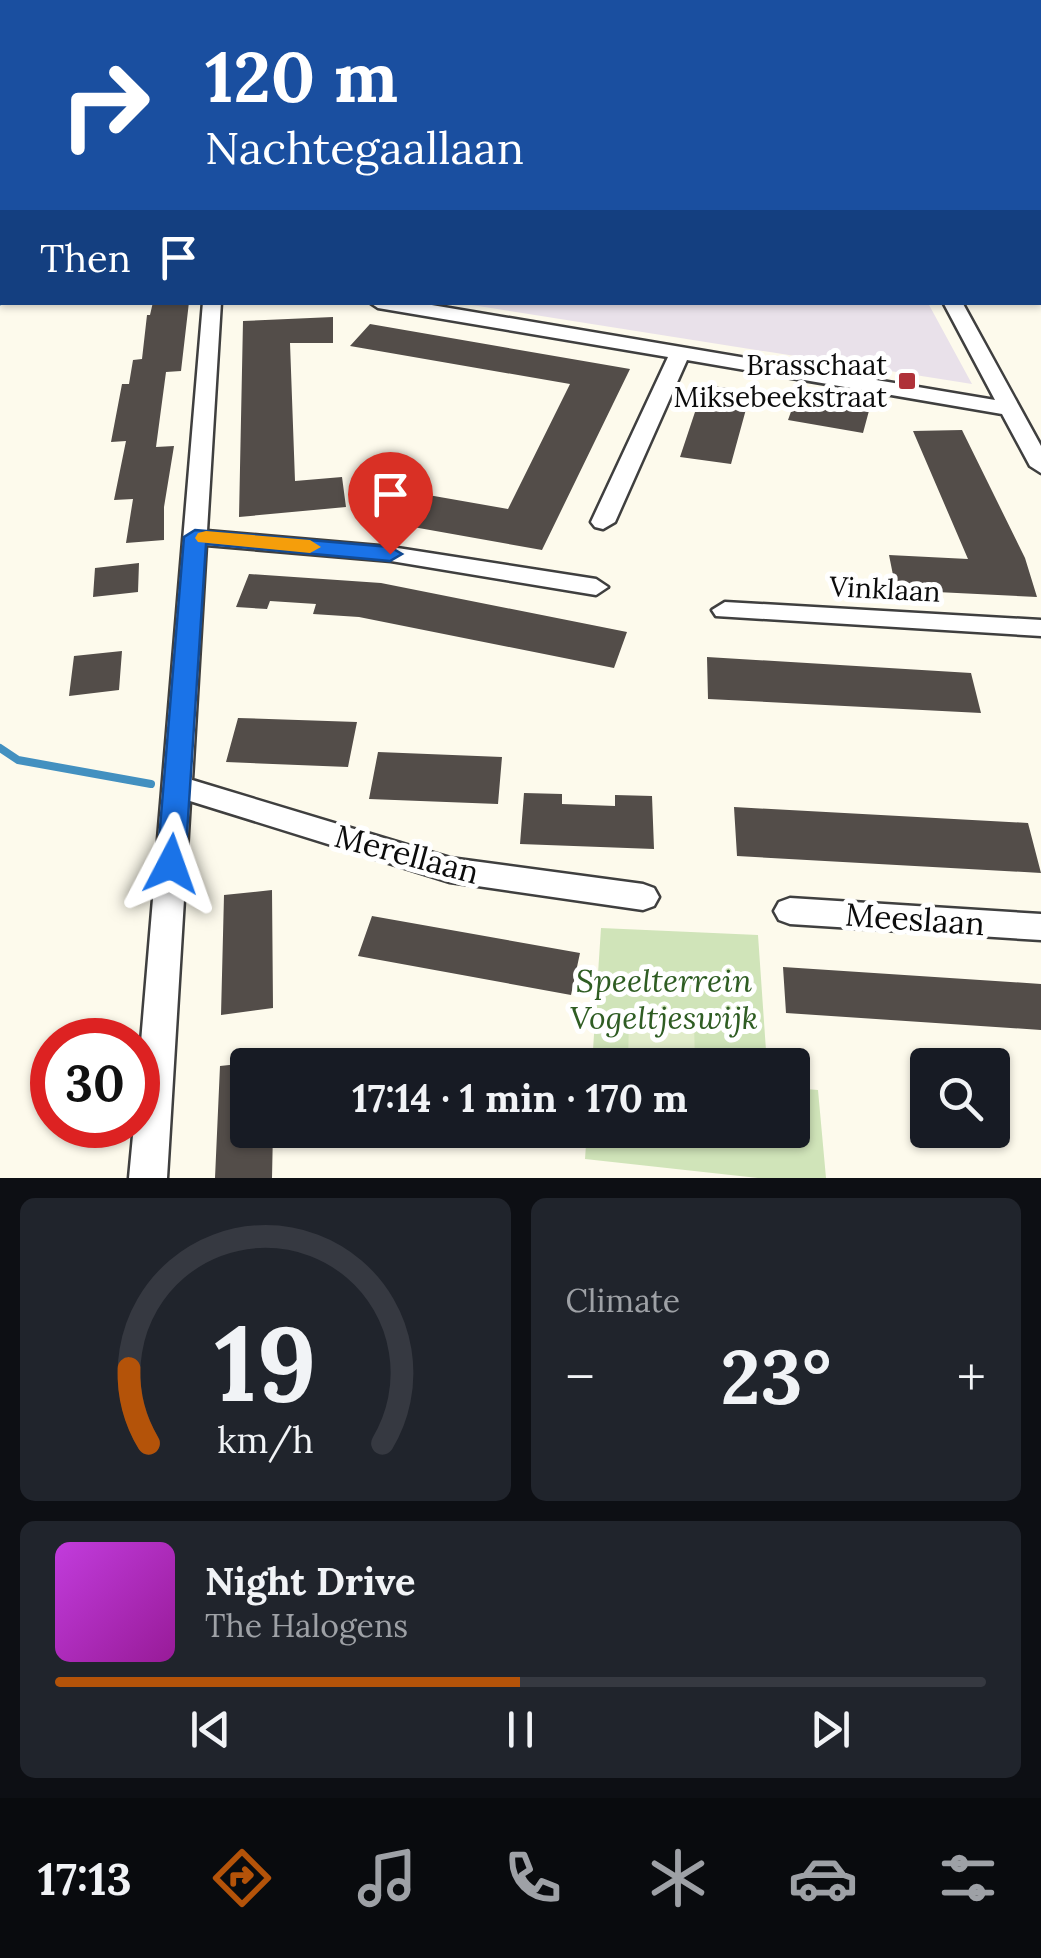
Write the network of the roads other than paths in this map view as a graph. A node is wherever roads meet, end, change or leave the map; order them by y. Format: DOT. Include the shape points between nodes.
graph roads {
  1 [pos="212,305"];
  2 [pos="396,305"];
  3 [pos="954,305"];
  4 [pos="680,352"];
  5 [pos="1010,408"];
  6 [pos="1041,466"];
  7 [pos="603,522"];
  8 [pos="195,537"];
  9 [pos="596,587"];
  10 [pos="725,610"];
  11 [pos="1041,628"];
  12 [pos="177,786"];
  13 [pos="643,897"];
  14 [pos="790,911"];
  15 [pos="1041,928"];
  16 [pos="148,1178"];
  1 -- 8 [label="street"];
  2 -- 4 [label="street"];
  3 -- 5 [label="street"];
  4 -- 5 [label="street"];
  4 -- 7 [label="street"];
  5 -- 6 [label="street"];
  8 -- 9 [label="street" via="390,554"];
  8 -- 12 [label="street"];
  10 -- 11 [label="street, Vinklaan"];
  12 -- 13 [label="street, Merellaan" via="450,870"];
  12 -- 16 [label="street"];
  14 -- 15 [label="street, Meeslaan"];
}
